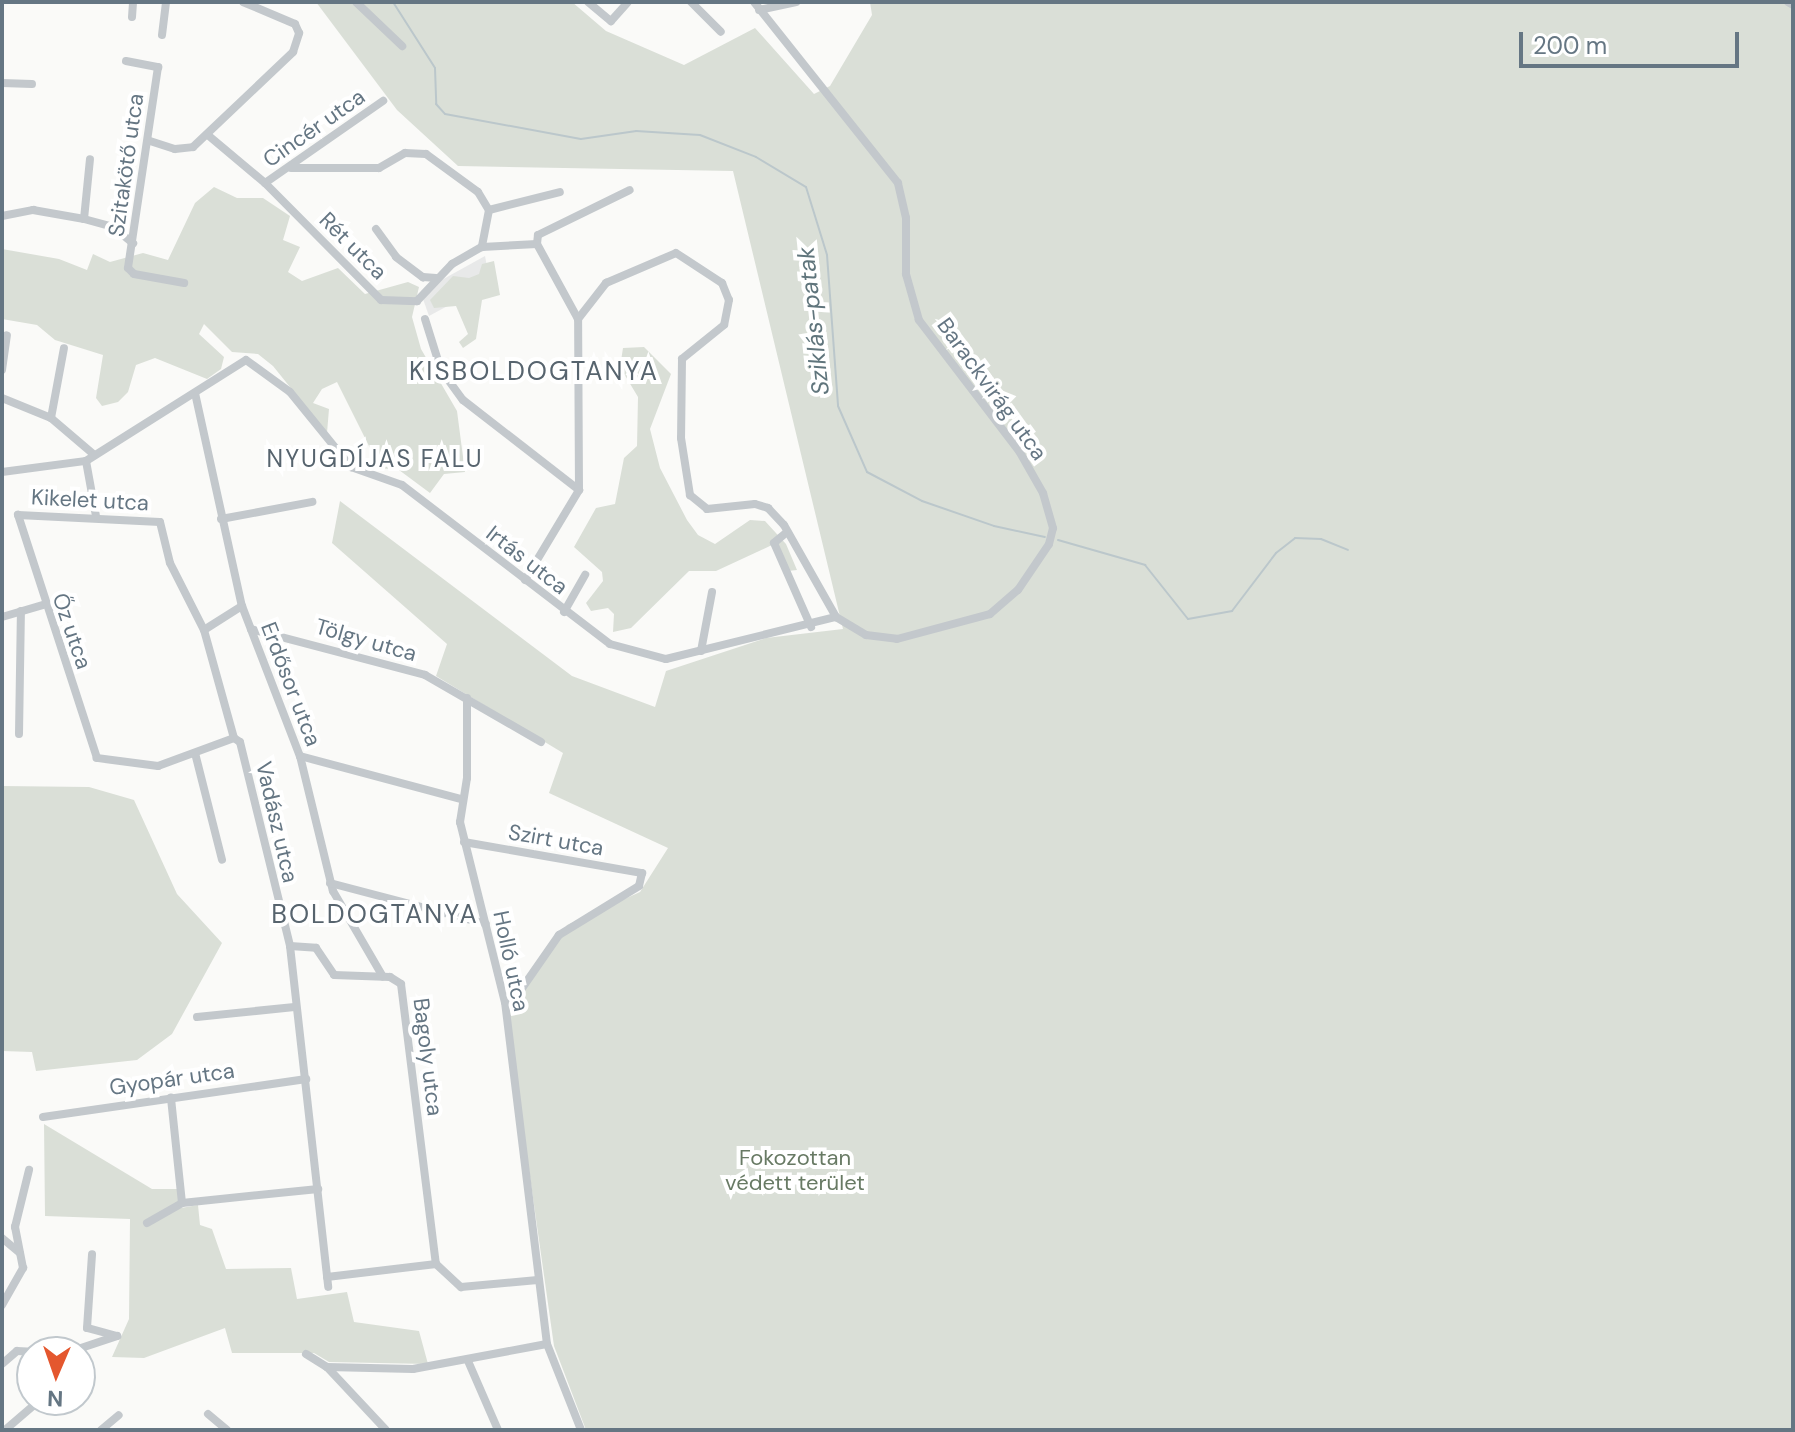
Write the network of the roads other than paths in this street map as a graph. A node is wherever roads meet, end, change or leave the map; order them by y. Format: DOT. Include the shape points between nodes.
graph roads {
  1 [pos="133,2"];
  2 [pos="166,2"];
  3 [pos="243,2"];
  4 [pos="356,2"];
  5 [pos="588,2"];
  6 [pos="628,2"];
  7 [pos="691,2"];
  8 [pos="796,2"];
  9 [pos="1788,2"];
  10 [pos="1793,5"];
  11 [pos="757,6"];
  12 [pos="132,17"];
  13 [pos="721,32"];
  14 [pos="162,35"];
  15 [pos="402,46"];
  16 [pos="126,61"];
  17 [pos="2,83"];
  18 [pos="32,84"];
  19 [pos="383,101"];
  20 [pos="209,136"];
  21 [pos="150,141"];
  22 [pos="90,159"];
  23 [pos="291,168"];
  24 [pos="265,183"];
  25 [pos="630,190"];
  26 [pos="560,192"];
  27 [pos="489,210"];
  28 [pos="2,216"];
  29 [pos="84,219"];
  30 [pos="376,229"];
  31 [pos="133,243"];
  32 [pos="537,244"];
  33 [pos="482,247"];
  34 [pos="436,278"];
  35 [pos="184,283"];
  36 [pos="425,319"];
  37 [pos="578,319"];
  38 [pos="7,335"];
  39 [pos="64,348"];
  40 [pos="2,370"];
  41 [pos="195,393"];
  42 [pos="2,398"];
  43 [pos="51,418"];
  44 [pos="89,457"];
  45 [pos="2,472"];
  46 [pos="579,490"];
  47 [pos="312,502"];
  48 [pos="18,515"];
  49 [pos="96,516"];
  50 [pos="221,519"];
  51 [pos="160,522"];
  52 [pos="787,532"];
  53 [pos="585,575"];
  54 [pos="525,580"];
  55 [pos="712,592"];
  56 [pos="43,605"];
  57 [pos="242,606"];
  58 [pos="21,611"];
  59 [pos="564,612"];
  60 [pos="2,617"];
  61 [pos="836,617"];
  62 [pos="811,627"];
  63 [pos="251,629"];
  64 [pos="204,630"];
  65 [pos="701,651"];
  66 [pos="467,698"];
  67 [pos="19,734"];
  68 [pos="234,738"];
  69 [pos="541,742"];
  70 [pos="195,753"];
  71 [pos="300,756"];
  72 [pos="460,799"];
  73 [pos="464,842"];
  74 [pos="222,860"];
  75 [pos="330,883"];
  76 [pos="486,924"];
  77 [pos="290,946"];
  78 [pos="383,977"];
  79 [pos="505,1002"];
  80 [pos="294,1007"];
  81 [pos="197,1017"];
  82 [pos="306,1079"];
  83 [pos="171,1098"];
  84 [pos="43,1117"];
  85 [pos="29,1170"];
  86 [pos="318,1189"];
  87 [pos="182,1203"];
  88 [pos="147,1223"];
  89 [pos="2,1238"];
  90 [pos="20,1253"];
  91 [pos="92,1254"];
  92 [pos="436,1264"];
  93 [pos="327,1277"];
  94 [pos="538,1280"];
  95 [pos="328,1287"];
  96 [pos="2,1305"];
  97 [pos="547,1344"];
  98 [pos="96,1345"];
  99 [pos="306,1354"];
  100 [pos="468,1361"];
  101 [pos="327,1367"];
  102 [pos="208,1414"];
  103 [pos="119,1415"];
  104 [pos="21,1416"];
  105 [pos="5,1430"];
  106 [pos="101,1430"];
  107 [pos="227,1430"];
  108 [pos="386,1430"];
  109 [pos="498,1430"];
  110 [pos="581,1430"];
  1 -- 12 [label="street"];
  2 -- 14 [label="street"];
  3 -- 20 [label="street" via="288,17 298,41 279,68"];
  4 -- 15 [label="street"];
  5 -- 6 [label="street" via="607,20"];
  7 -- 13 [label="street"];
  8 -- 11 [label="street"];
  9 -- 10 [label="street"];
  11 -- 61 [label="street, Barackvirág utca" via="898,183 906,218 906,274 919,320 1019,451 1043,493 1053,528 1049,544 1018,590 990,614 897,639 866,635"];
  16 -- 21 [label="street, Szitakötő utca" via="158,67"];
  17 -- 18 [label="street"];
  19 -- 23 [label="street, Cincér utca"];
  20 -- 21 [label="street" via="184,149"];
  20 -- 24 [label="street"];
  21 -- 31 [label="street, Szitakötő utca"];
  22 -- 29 [label="street"];
  23 -- 24 [label="street, Cincér utca"];
  23 -- 27 [label="street" via="379,168 415,151 457,174"];
  24 -- 34 [label="street, Rét utca" via="381,300 417,301"];
  25 -- 32 [label="street" via="538,235"];
  26 -- 27 [label="street"];
  27 -- 33 [label="street"];
  28 -- 29 [label="street" via="33,210"];
  29 -- 31 [label="street" via="113,227"];
  30 -- 34 [label="street" via="396,257 423,277"];
  31 -- 35 [label="street, Szitakötő utca" via="128,268 134,274"];
  32 -- 33 [label="street"];
  32 -- 37 [label="street"];
  33 -- 34 [label="street, Rét utca"];
  36 -- 46 [label="street" via="441,370 463,400"];
  37 -- 46 [label="street"];
  37 -- 52 [label="street" via="606,283 669,254 685,255 722,283 729,300 724,325 682,359 681,438 690,495 707,509 755,504 768,508"];
  38 -- 40 [label="street"];
  39 -- 43 [label="street"];
  41 -- 44 [label="street"];
  41 -- 50 [label="street, Erdősor utca"];
  41 -- 54 [label="street, Irtás utca" via="246,360 290,392 351,467 402,485"];
  42 -- 43 [label="street"];
  43 -- 44 [label="street"];
  44 -- 45 [label="street"];
  44 -- 49 [label="street"];
  46 -- 54 [label="street"];
  47 -- 50 [label="street"];
  48 -- 49 [label="street, Kikelet utca"];
  48 -- 56 [label="street, Őz utca"];
  49 -- 51 [label="street, Kikelet utca"];
  50 -- 57 [label="street, Erdősor utca"];
  51 -- 64 [label="street, Vadász utca" via="170,563"];
  52 -- 61 [label="street"];
  52 -- 62 [label="street" via="774,543"];
  53 -- 59 [label="street"];
  54 -- 59 [label="street, Irtás utca"];
  55 -- 65 [label="street"];
  56 -- 58 [label="street"];
  56 -- 70 [label="street, Őz utca" via="97,758 158,766"];
  57 -- 63 [label="street, Erdősor utca"];
  57 -- 64 [label="street"];
  58 -- 60 [label="street"];
  58 -- 67 [label="street"];
  59 -- 65 [label="street, Irtás utca" via="598,637 634,652 666,659"];
  61 -- 62 [label="street, Irtás utca"];
  62 -- 65 [label="street, Irtás utca"];
  63 -- 66 [label="street, Tölgy utca" via="425,675"];
  63 -- 71 [label="street, Erdősor utca"];
  64 -- 68 [label="street, Vadász utca"];
  66 -- 69 [label="street, Tölgy utca"];
  66 -- 72 [label="street, Holló utca" via="467,778"];
  68 -- 70 [label="street"];
  68 -- 77 [label="street, Vadász utca" via="240,742 252,784"];
  70 -- 74 [label="street"];
  71 -- 72 [label="street"];
  71 -- 75 [label="street, Erdősor utca"];
  72 -- 73 [label="street, Holló utca"];
  73 -- 76 [label="street, Holló utca"];
  73 -- 79 [label="street, Szirt utca" via="642,873 639,886 559,935 518,994"];
  75 -- 76 [label="street"];
  75 -- 78 [label="street, Erdősor utca"];
  76 -- 79 [label="street, Holló utca"];
  77 -- 78 [label="street" via="316,948 334,975"];
  77 -- 80 [label="street, Vadász utca"];
  78 -- 92 [label="street, Bagoly utca" via="401,984"];
  79 -- 94 [label="street, Holló utca"];
  80 -- 81 [label="street"];
  80 -- 82 [label="street, Vadász utca"];
  82 -- 83 [label="street, Gyopár utca"];
  82 -- 86 [label="street, Vadász utca"];
  83 -- 84 [label="street, Gyopár utca"];
  83 -- 87 [label="street"];
  85 -- 90 [label="street" via="15,1227"];
  86 -- 87 [label="street"];
  86 -- 93 [label="street, Vadász utca"];
  87 -- 88 [label="street"];
  89 -- 90 [label="street"];
  90 -- 96 [label="street" via="23,1268"];
  91 -- 98 [label="street" via="87,1328 114,1331 117,1339"];
  92 -- 93 [label="street"];
  92 -- 94 [label="street" via="461,1287"];
  93 -- 95 [label="street, Vadász utca"];
  94 -- 97 [label="street, Holló utca"];
  97 -- 100 [label="street"];
  97 -- 110 [label="street, Holló utca"];
  99 -- 101 [label="street"];
  100 -- 101 [label="street" via="413,1369"];
  100 -- 109 [label="street"];
  101 -- 108 [label="street"];
  102 -- 107 [label="street"];
  103 -- 106 [label="street"];
  104 -- 105 [label="street"];
}
